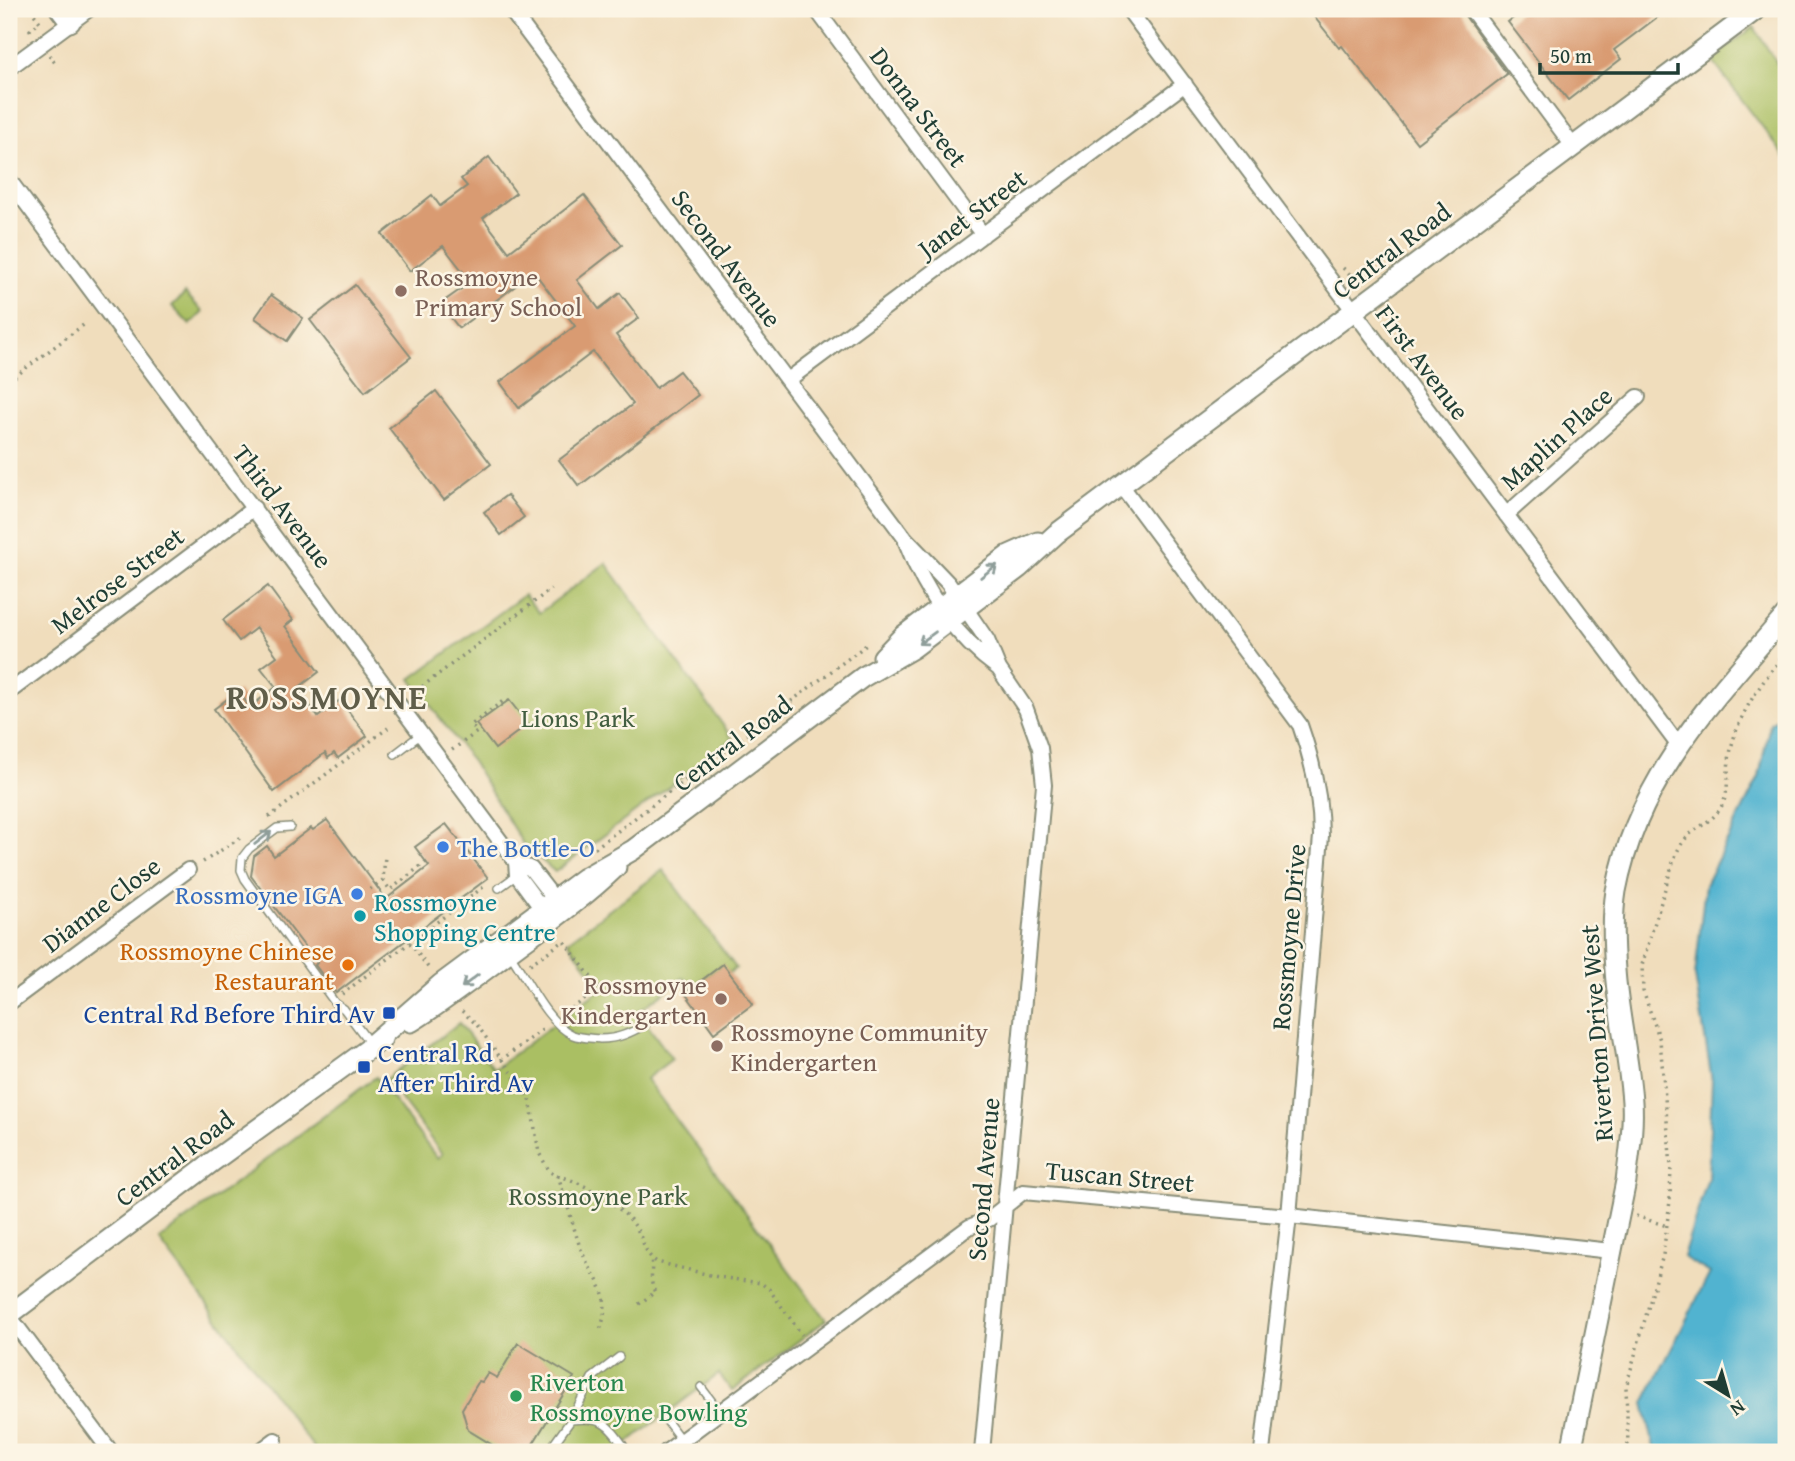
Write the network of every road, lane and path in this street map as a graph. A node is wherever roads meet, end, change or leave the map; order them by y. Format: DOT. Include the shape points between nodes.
graph roads {
  1 [pos="89,9"];
  2 [pos="510,9"];
  3 [pos="816,9"];
  4 [pos="1128,9"];
  5 [pos="1471,9"];
  6 [pos="1757,9"];
  7 [pos="65,15"];
  8 [pos="9,68"];
  9 [pos="1185,85"];
  10 [pos="1573,146"];
  11 [pos="9,180"];
  12 [pos="983,234"];
  13 [pos="1341,268"];
  14 [pos="1370,280"];
  15 [pos="1354,310"];
  16 [pos="86,323"];
  17 [pos="9,380"];
  18 [pos="788,380"];
  19 [pos="1639,397"];
  20 [pos="1121,485"];
  21 [pos="254,508"];
  22 [pos="1506,515"];
  23 [pos="905,538"];
  24 [pos="551,589"];
  25 [pos="953,608"];
  26 [pos="1786,615"];
  27 [pos="1786,652"];
  28 [pos="9,692"];
  29 [pos="411,695"];
  30 [pos="504,703"];
  31 [pos="388,728"];
  32 [pos="420,735"];
  33 [pos="1679,746"];
  34 [pos="452,750"];
  35 [pos="395,754"];
  36 [pos="261,823"];
  37 [pos="289,827"];
  38 [pos="250,831"];
  39 [pos="385,856"];
  40 [pos="426,862"];
  41 [pos="516,869"];
  42 [pos="188,870"];
  43 [pos="495,879"];
  44 [pos="383,880"];
  45 [pos="499,888"];
  46 [pos="370,889"];
  47 [pos="553,910"];
  48 [pos="410,943"];
  49 [pos="509,952"];
  50 [pos="529,965"];
  51 [pos="436,977"];
  52 [pos="340,995"];
  53 [pos="9,1003"];
  54 [pos="459,1008"];
  55 [pos="555,1021"];
  56 [pos="646,1024"];
  57 [pos="371,1045"];
  58 [pos="501,1060"];
  59 [pos="558,1177"];
  60 [pos="1005,1206"];
  61 [pos="1289,1216"];
  62 [pos="1611,1251"];
  63 [pos="651,1259"];
  64 [pos="639,1304"];
  65 [pos="9,1316"];
  66 [pos="600,1330"];
  67 [pos="810,1345"];
  68 [pos="619,1357"];
  69 [pos="701,1387"];
  70 [pos="720,1412"];
  71 [pos="663,1416"];
  72 [pos="571,1420"];
  73 [pos="275,1440"];
  74 [pos="682,1441"];
  75 [pos="111,1452"];
  76 [pos="259,1452"];
  77 [pos="548,1452"];
  78 [pos="628,1452"];
  79 [pos="666,1452"];
  80 [pos="982,1452"];
  81 [pos="1262,1452"];
  82 [pos="1571,1452"];
  83 [pos="1625,1452"];
  1 -- 7 [label="street"];
  2 -- 18 [label="street, Second Avenue"];
  3 -- 12 [label="street, Donna Street"];
  4 -- 9 [label="street, First Avenue"];
  5 -- 10 [label="street"];
  6 -- 10 [label="street, Central Road"];
  7 -- 8 [label="street"];
  9 -- 12 [label="street, Janet Street"];
  9 -- 15 [label="street, First Avenue"];
  10 -- 15 [label="street, Central Road"];
  11 -- 21 [label="street, Third Avenue"];
  12 -- 18 [label="street, Janet Street"];
  13 -- 14 [label="path" via="1355,279"];
  15 -- 20 [label="street, Central Road"];
  15 -- 22 [label="street, First Avenue"];
  16 -- 17 [label="path"];
  18 -- 23 [label="street, Second Avenue"];
  19 -- 22 [label="street, Maplin Place"];
  20 -- 25 [label="street, Central Road" via="1056,534 1009,555"];
  20 -- 61 [label="street, Rossmoyne Drive" via="1300,725 1312,760 1321,806 1321,836"];
  21 -- 28 [label="street, Melrose Street"];
  21 -- 32 [label="street, Third Avenue"];
  22 -- 33 [label="street, First Avenue"];
  23 -- 25 [label="street, Second Avenue" via="930,563"];
  23 -- 25 [label="street, Second Avenue" via="918,572"];
  24 -- 29 [label="path"];
  25 -- 47 [label="street, Central Road" via="903,636 863,677 633,850 595,888"];
  25 -- 60 [label="street, Second Avenue" via="987,640 999,669 1026,709 1040,748 1044,785"];
  26 -- 33 [label="street, Riverton Drive West"];
  27 -- 83 [label="path" via="1756,690 1737,727 1723,804 1681,844 1674,859 1642,965 1643,991 1660,1040 1670,1201 1663,1255 1626,1387"];
  30 -- 34 [label="path" via="471,725 478,731"];
  31 -- 36 [label="path"];
  32 -- 35 [label="lane"];
  32 -- 41 [label="street, Third Avenue"];
  33 -- 62 [label="street, Riverton Drive West" via="1637,818 1616,893 1615,972 1632,1105 1632,1140"];
  57 -- 37 [label="lane, one-way" via="335,1003 241,870 249,849 277,828"];
  38 -- 42 [label="path"];
  39 -- 44 [label="path"];
  40 -- 44 [label="path" via="390,890"];
  41 -- 45 [label="lane"];
  41 -- 47 [label="street, Third Avenue"];
  42 -- 53 [label="street, Dianne Close"];
  43 -- 48 [label="path"];
  44 -- 46 [label="path"];
  47 -- 49 [label="street, Central Road"];
  47 -- 57 [label="street, Central Road" via="430,992"];
  48 -- 51 [label="path"];
  48 -- 52 [label="path"];
  49 -- 55 [label="lane"];
  49 -- 57 [label="street, Central Road, one-way" via="439,1005"];
  50 -- 55 [label="path" via="564,941 600,989"];
  54 -- 58 [label="path"];
  55 -- 56 [label="lane" via="573,1035 609,1039"];
  55 -- 58 [label="path"];
  57 -- 65 [label="street, Central Road"];
  58 -- 59 [label="path" via="530,1099 539,1153"];
  59 -- 63 [label="path" via="591,1188 630,1219"];
  59 -- 66 [label="path" via="580,1246 603,1292 607,1308"];
  60 -- 61 [label="street, Tuscan Street" via="1023,1192"];
  60 -- 67 [label="street, Tuscan Street" via="961,1233"];
  60 -- 80 [label="street, Second Avenue"];
  61 -- 62 [label="street, Tuscan Street"];
  61 -- 81 [label="street, Rossmoyne Drive"];
  62 -- 82 [label="street, Riverton Drive West"];
  63 -- 64 [label="path" via="655,1292"];
  63 -- 67 [label="path" via="761,1283"];
  65 -- 75 [label="street"];
  67 -- 70 [label="street, Tuscan Street"];
  68 -- 72 [label="lane" via="592,1378"];
  69 -- 70 [label="lane"];
  70 -- 74 [label="street, Tuscan Street"];
  71 -- 74 [label="lane"];
  72 -- 77 [label="lane"];
  72 -- 78 [label="lane" via="593,1417 611,1429"];
  73 -- 76 [label="street"];
  74 -- 79 [label="street, Tuscan Street"];
}
